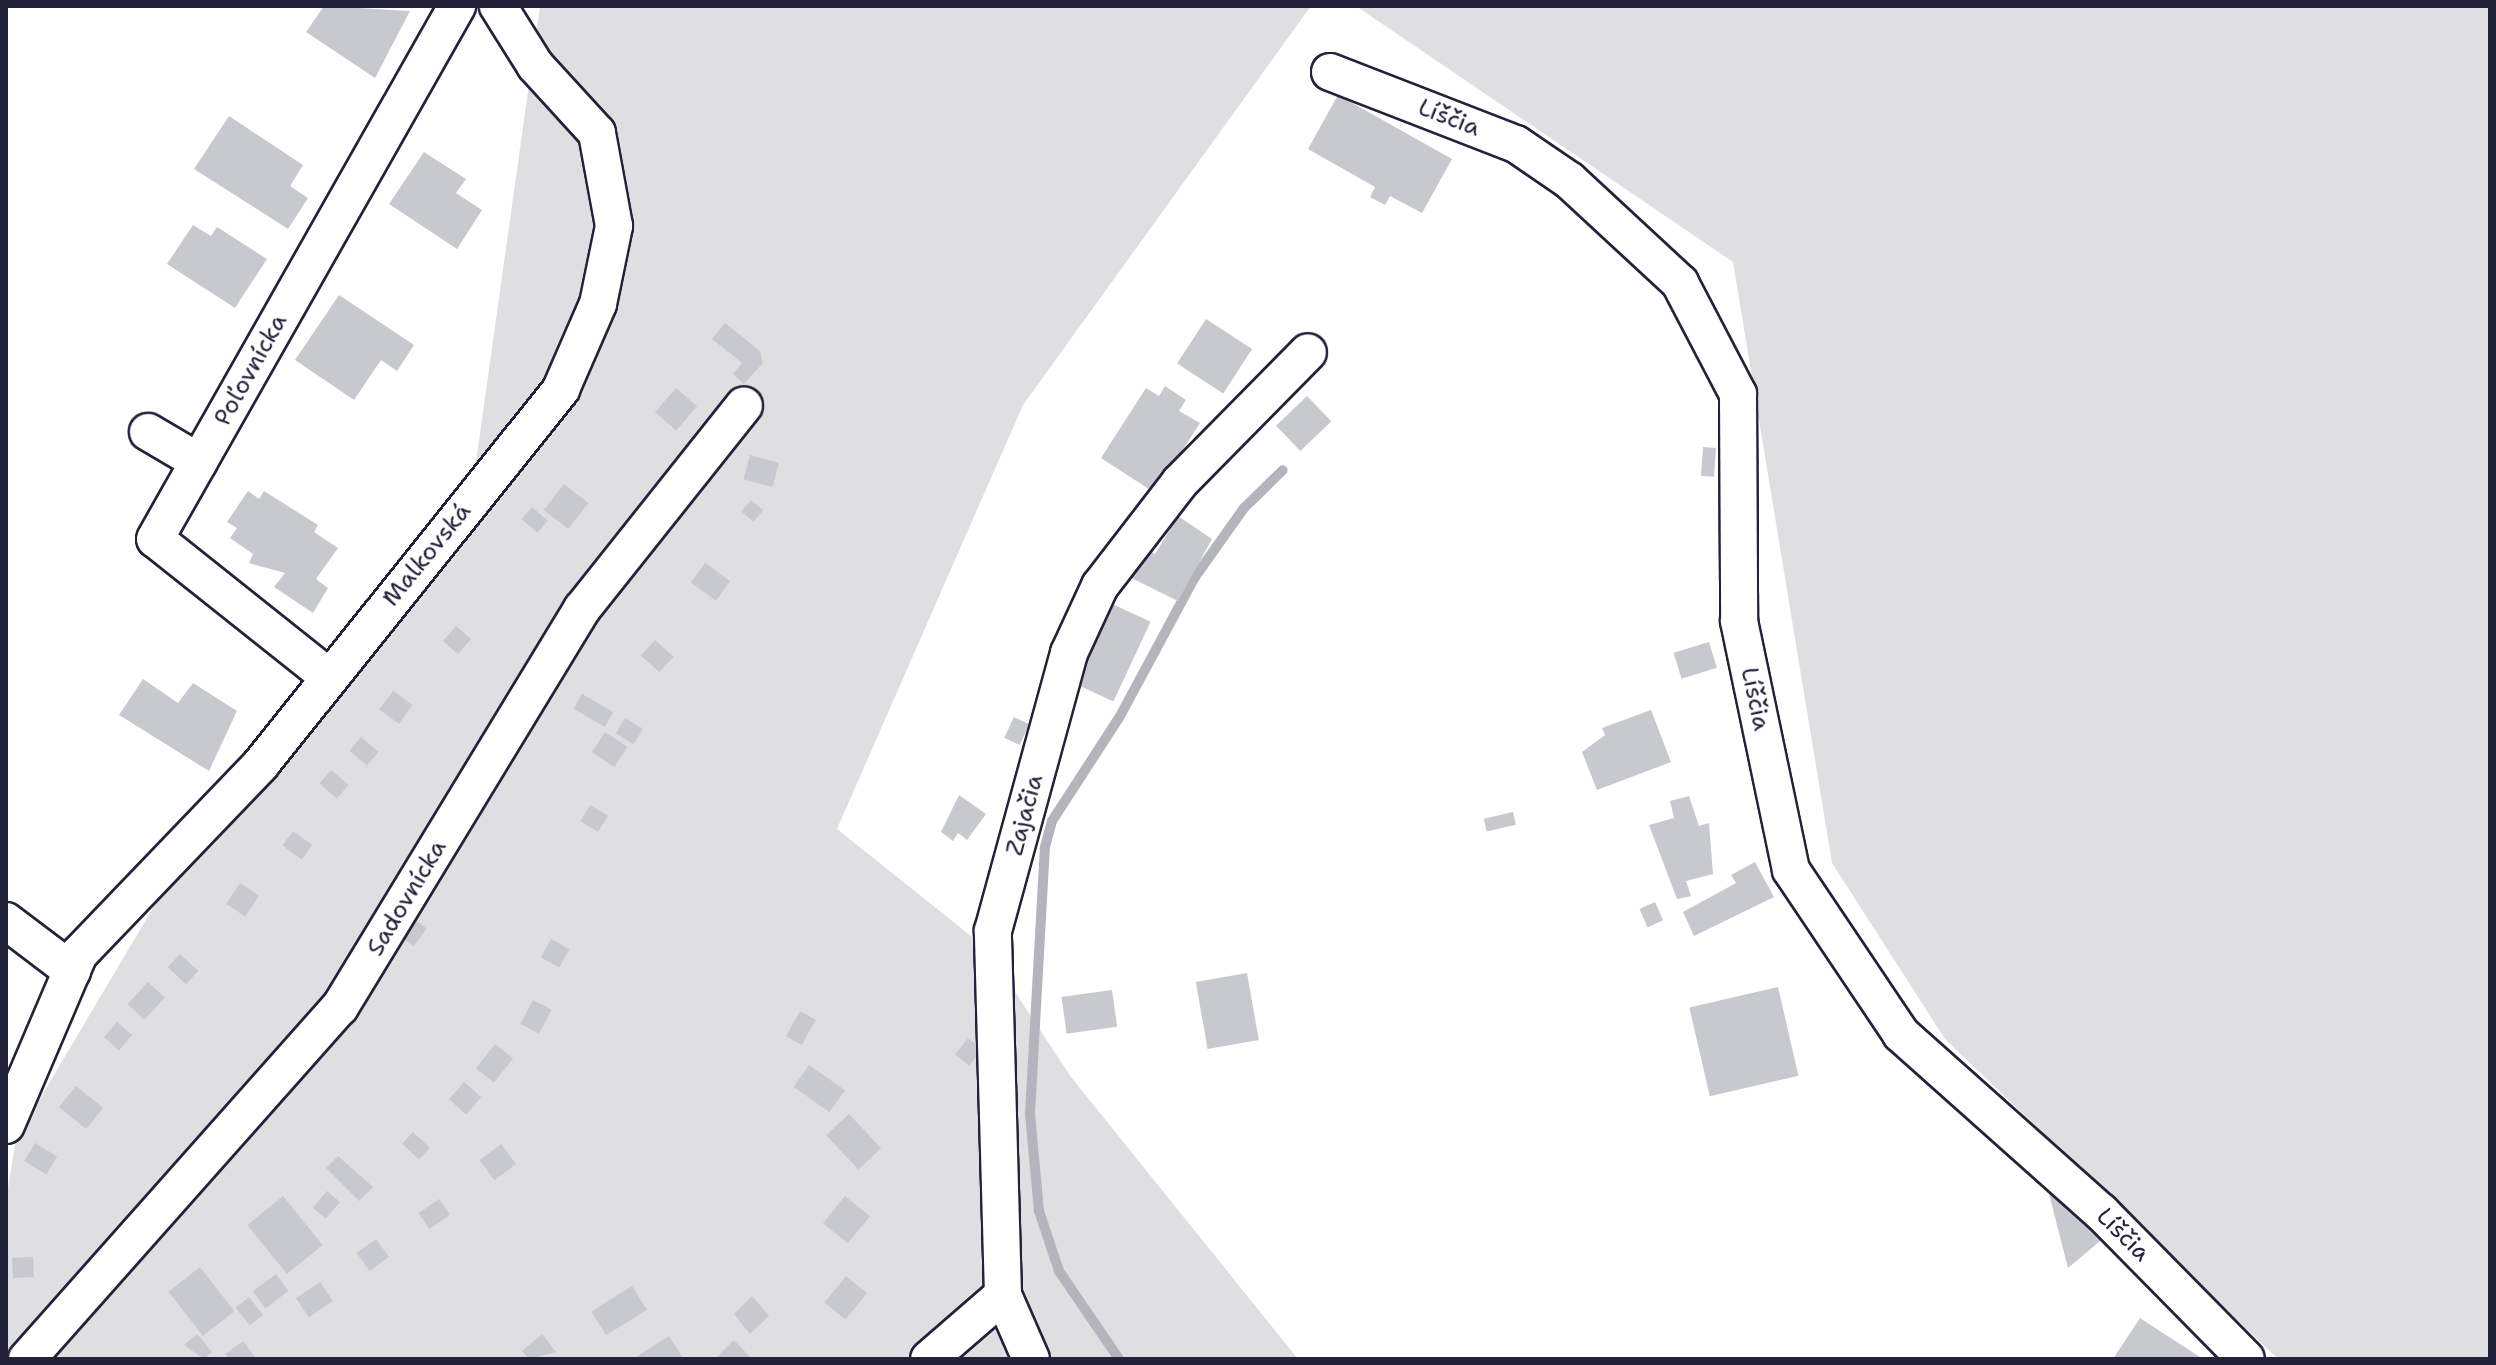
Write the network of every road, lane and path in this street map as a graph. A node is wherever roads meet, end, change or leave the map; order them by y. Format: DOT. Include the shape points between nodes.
graph roads {
  1 [pos="457,6"];
  2 [pos="498,6"];
  3 [pos="1330,72"];
  4 [pos="1308,352"];
  5 [pos="744,405"];
  6 [pos="148,432"];
  7 [pos="199,462"];
  8 [pos="330,678"];
  9 [pos="6,921"];
  10 [pos="72,971"];
  11 [pos="20,1066"];
  12 [pos="6,1125"];
  13 [pos="1003,1295"];
  14 [pos="27,1359"];
  15 [pos="929,1359"];
  16 [pos="1031,1359"];
  17 [pos="2246,1359"];
  1 -- 7 [label="street, Poľovnícka"];
  2 -- 8 [label="street, Malkovská" via="535,65 597,133 614,226 598,304 561,389"];
  3 -- 17 [label="street, Líščia" via="1516,144 1570,181 1680,283 1738,394 1739,621 1791,870 1901,1034 2101,1212"];
  4 -- 13 [label="street, Zajačia" via="1180,482 1100,586 1069,653 993,931"];
  5 -- 14 [label="street, Sadovnícka" via="582,609 340,1007"];
  6 -- 7 [label="street"];
  7 -- 8 [label="street, Poľovnícka" via="155,539"];
  8 -- 10 [label="street, Malkovská" via="261,764 79,954"];
  9 -- 10 [label="street"];
  10 -- 11 [label="street, Malkovská"];
  11 -- 12 [label="street, Malkovská"];
  13 -- 15 [label="street"];
  13 -- 16 [label="street, Zajačia"];
}
